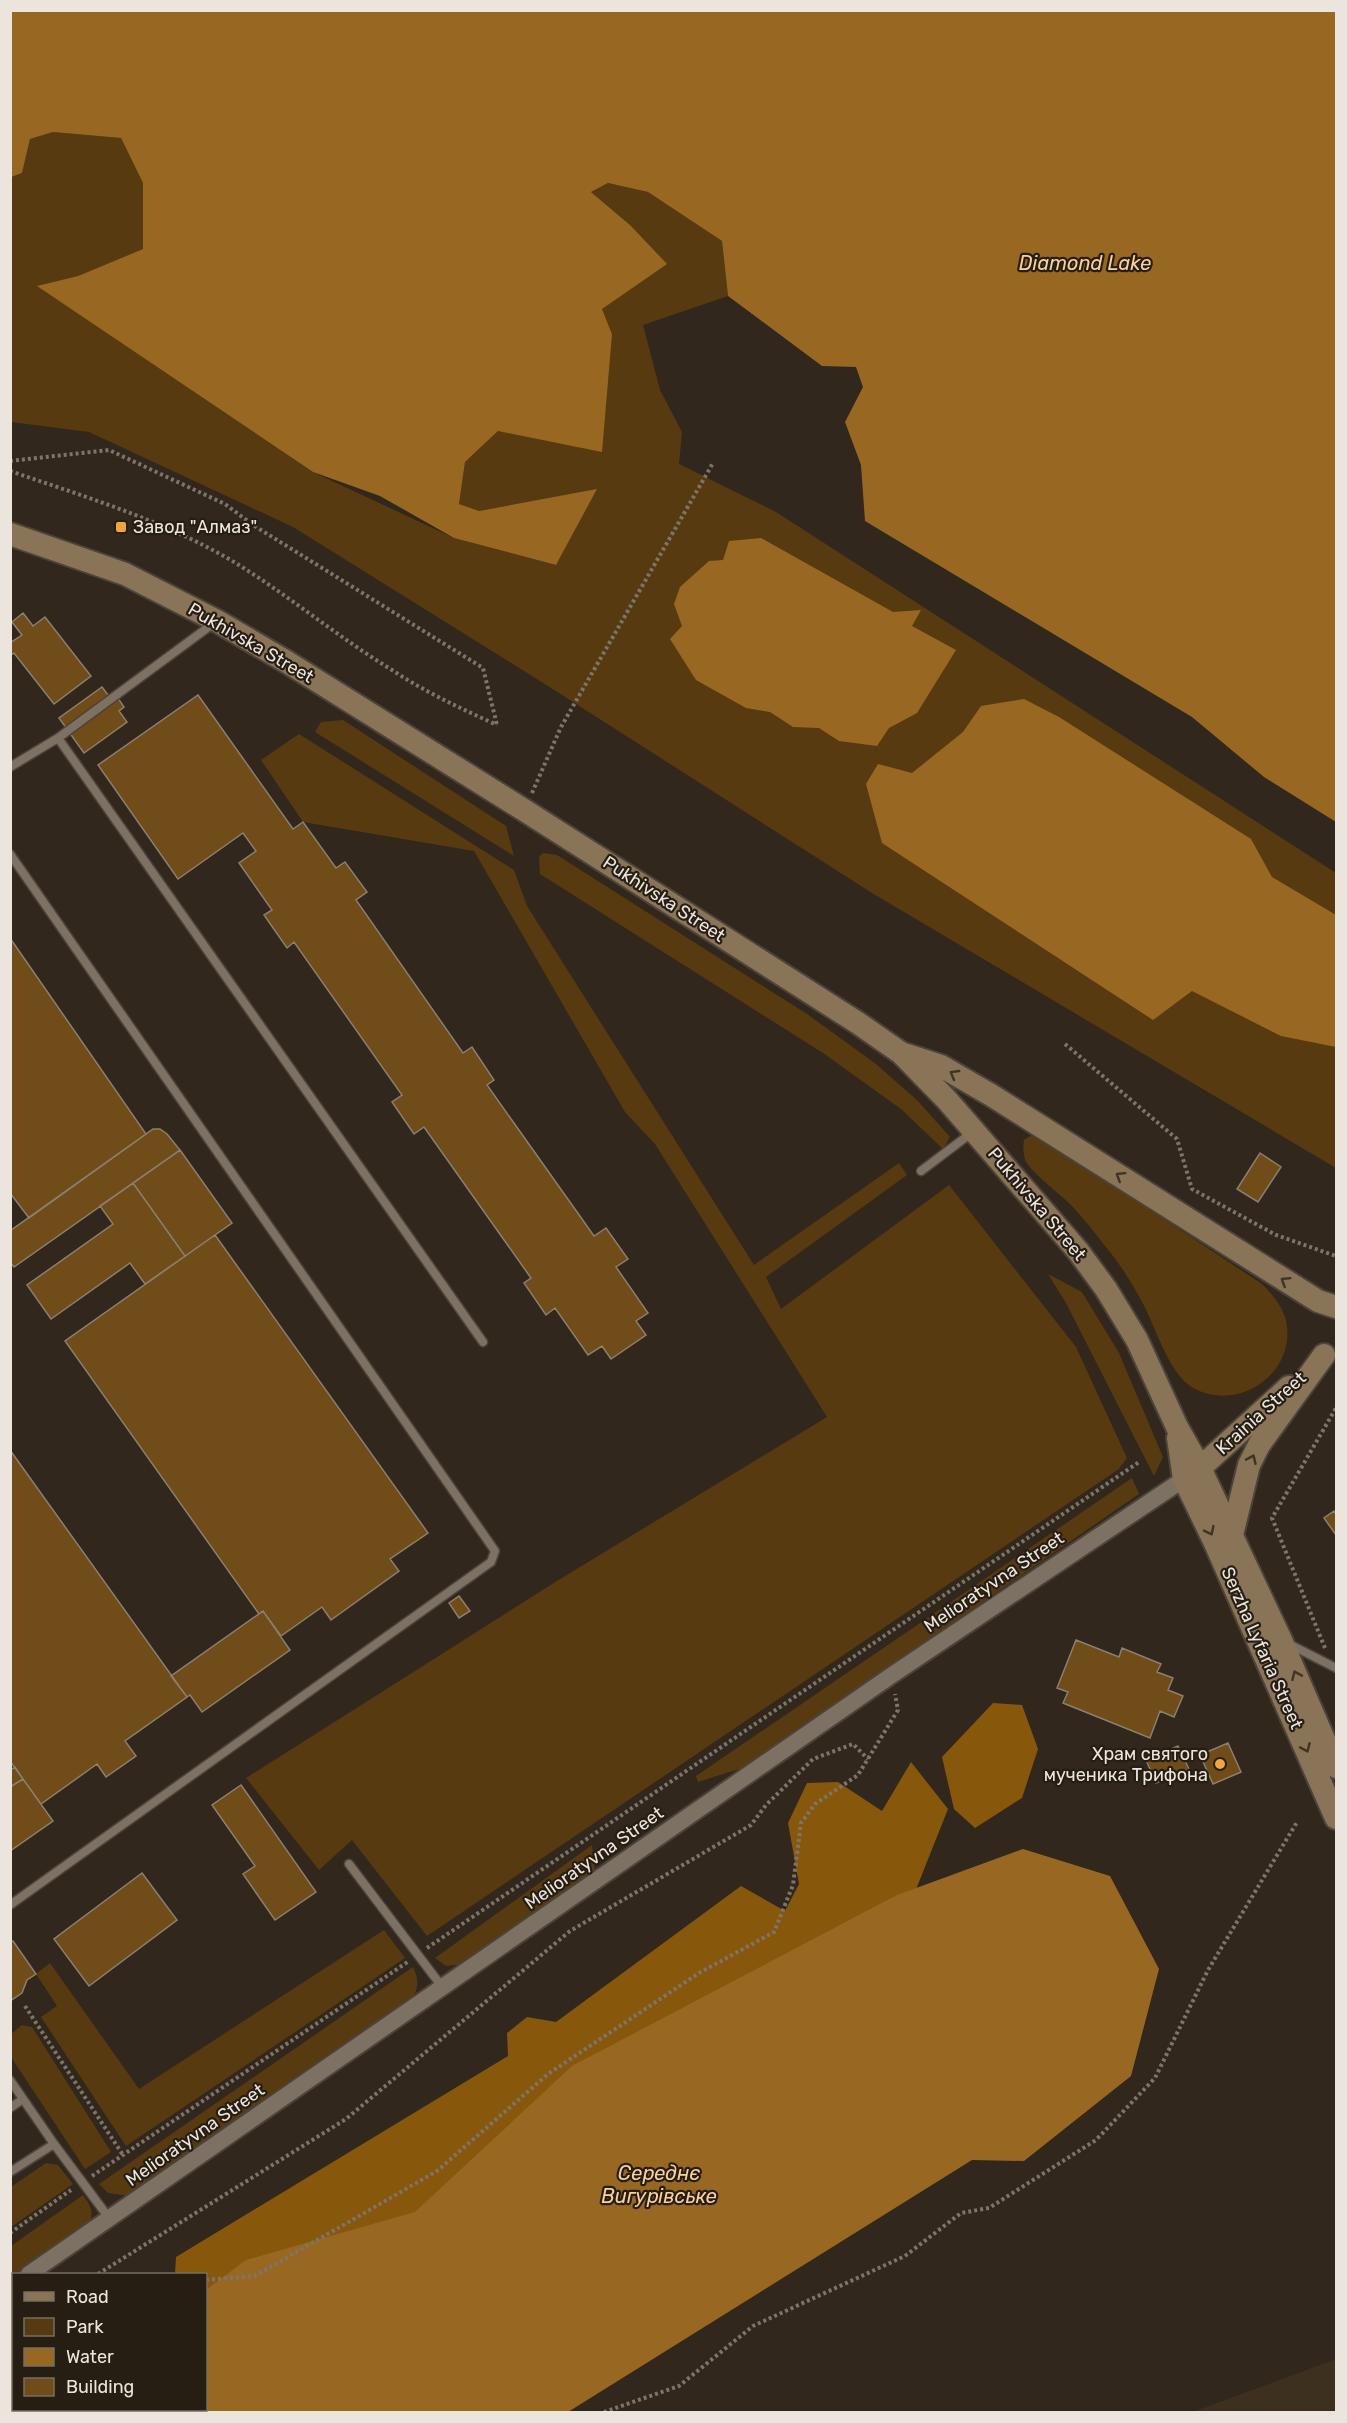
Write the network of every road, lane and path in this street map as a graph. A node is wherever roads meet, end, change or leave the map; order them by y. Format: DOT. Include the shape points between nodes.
graph roads {
  1 [pos="10,461"];
  2 [pos="713,463"];
  3 [pos="10,471"];
  4 [pos="10,534"];
  5 [pos="217,621"];
  6 [pos="58,738"];
  7 [pos="10,767"];
  8 [pos="524,810"];
  9 [pos="10,854"];
  10 [pos="1065,1044"];
  11 [pos="901,1053"];
  12 [pos="974,1131"];
  13 [pos="921,1171"];
  14 [pos="1336,1256"];
  15 [pos="1336,1307"];
  16 [pos="483,1342"];
  17 [pos="1330,1351"];
  18 [pos="1336,1408"];
  19 [pos="1138,1462"];
  20 [pos="1192,1473"];
  21 [pos="1232,1535"];
  22 [pos="1281,1640"];
  23 [pos="1326,1649"];
  24 [pos="1336,1668"];
  25 [pos="892,1675"];
  26 [pos="868,1759"];
  27 [pos="1336,1767"];
  28 [pos="1336,1818"];
  29 [pos="1298,1822"];
  30 [pos="349,1864"];
  31 [pos="10,1905"];
  32 [pos="418,1955"];
  33 [pos="443,1988"];
  34 [pos="25,2006"];
  35 [pos="10,2080"];
  36 [pos="23,2098"];
  37 [pos="10,2108"];
  38 [pos="54,2144"];
  39 [pos="123,2155"];
  40 [pos="10,2172"];
  41 [pos="82,2183"];
  42 [pos="109,2218"];
  43 [pos="10,2233"];
  44 [pos="30,2273"];
  45 [pos="100,2273"];
  46 [pos="207,2280"];
  47 [pos="604,2412"];
  1 -- 3 [label="path" via="109,450 225,504 483,668 497,725 441,700 390,670 233,562 185,537 100,502"];
  2 -- 8 [label="path" via="561,727"];
  4 -- 5 [label="street, Pukhivska Street" via="125,574"];
  5 -- 6 [label="lane"];
  5 -- 8 [label="street, Pukhivska Street"];
  6 -- 7 [label="lane"];
  6 -- 16 [label="lane"];
  8 -- 11 [label="street, Pukhivska Street"];
  9 -- 31 [label="lane" via="495,1551 491,1562"];
  10 -- 14 [label="path" via="1177,1139 1192,1190 1276,1235"];
  11 -- 12 [label="street, Pukhivska Street"];
  15 -- 11 [label="street, one-way" via="1318,1301 991,1095 941,1066"];
  12 -- 13 [label="lane"];
  12 -- 20 [label="street, Pukhivska Street" via="1106,1289 1137,1340 1177,1427"];
  17 -- 20 [label="street, Krainia Street"];
  21 -- 17 [label="street, one-way" via="1249,1465 1259,1445"];
  18 -- 23 [label="path" via="1272,1518"];
  19 -- 32 [label="path"];
  20 -- 21 [label="street, Serzha Lyfaria Street"];
  20 -- 25 [label="street, Melioratyvna Street"];
  20 -- 28 [label="street, Serzha Lyfaria Street, one-way" via="1215,1543"];
  21 -- 22 [label="street, Serzha Lyfaria Street"];
  22 -- 24 [label="lane"];
  27 -- 22 [label="street, Serzha Lyfaria Street, one-way"];
  25 -- 26 [label="path" via="898,1710"];
  25 -- 33 [label="street, Melioratyvna Street"];
  26 -- 45 [label="path" via="853,1744 813,1759 766,1804 751,1825 570,1931 346,2119"];
  26 -- 46 [label="path" via="858,1775 815,1804 801,1823 793,1885 774,1932 699,1973 549,2074 437,2171 255,2276"];
  29 -- 47 [label="path" via="1208,1971 1155,2078 1096,2140 989,2208 961,2212 905,2256 753,2326 679,2386"];
  30 -- 32 [label="lane"];
  32 -- 33 [label="lane"];
  32 -- 39 [label="path"];
  33 -- 42 [label="street, Melioratyvna Street"];
  34 -- 39 [label="path"];
  35 -- 36 [label="lane"];
  36 -- 37 [label="lane"];
  36 -- 38 [label="lane"];
  38 -- 40 [label="lane"];
  38 -- 41 [label="lane"];
  39 -- 41 [label="path"];
  41 -- 42 [label="lane"];
  41 -- 43 [label="path"];
  42 -- 44 [label="street, Melioratyvna Street"];
}
